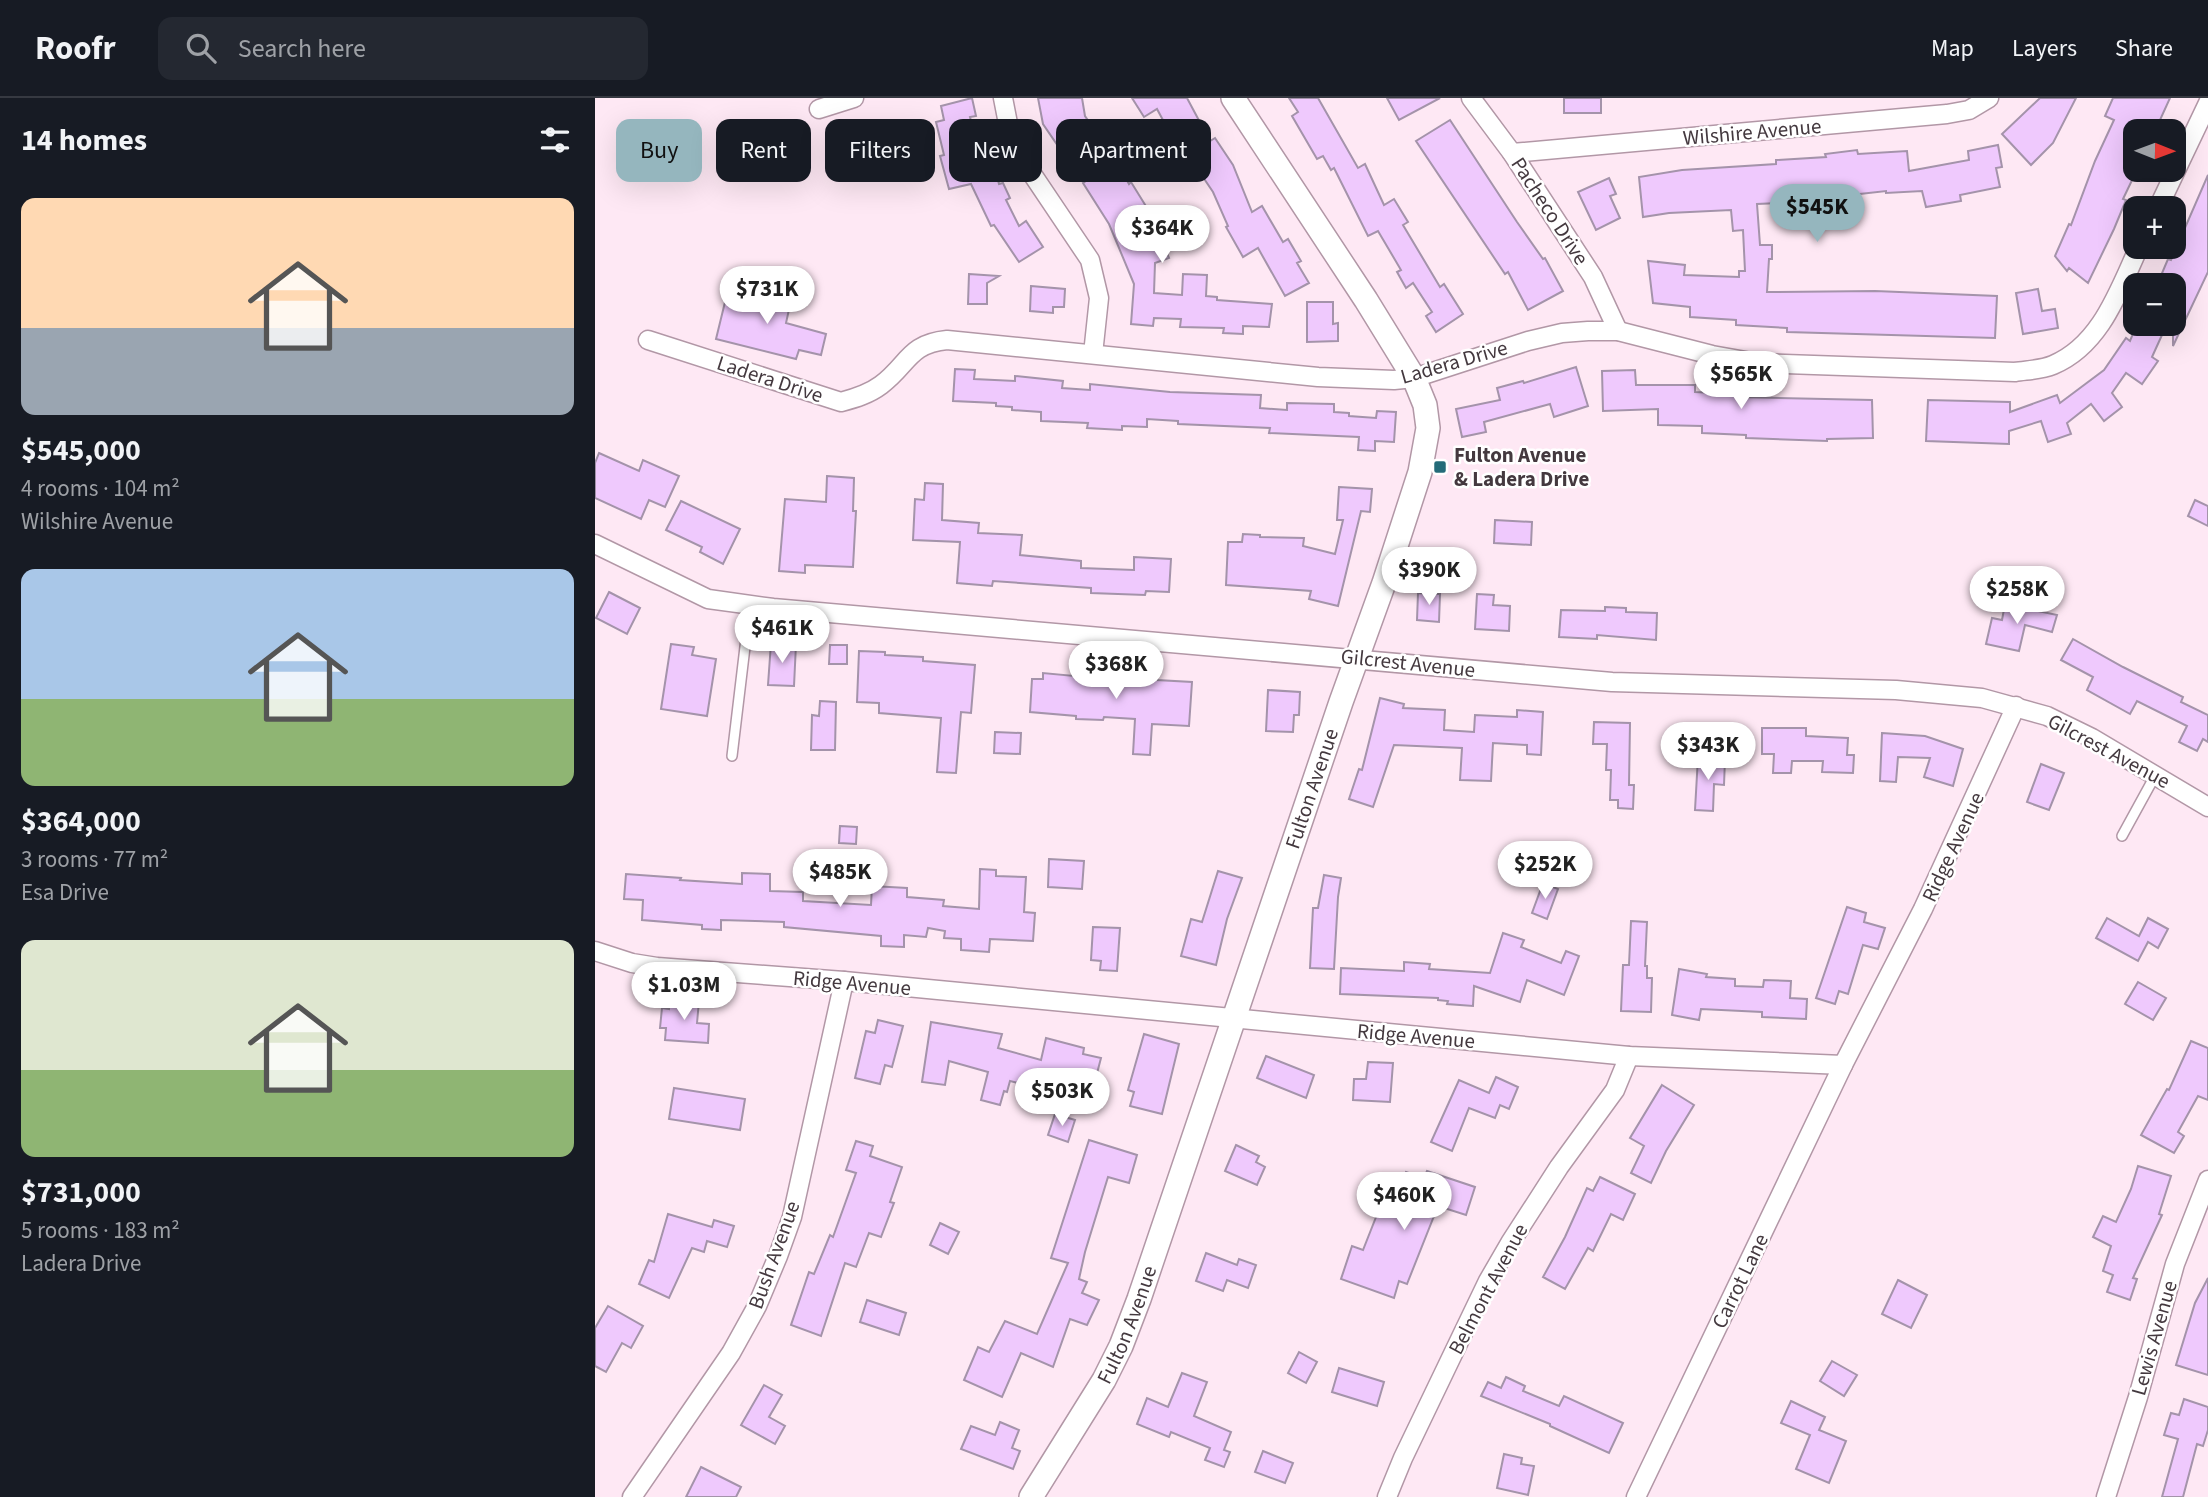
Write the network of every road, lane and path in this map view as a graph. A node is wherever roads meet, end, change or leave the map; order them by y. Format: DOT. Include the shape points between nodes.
graph roads {
  1 [pos="854,98"];
  2 [pos="1003,98"];
  3 [pos="1233,98"];
  4 [pos="1472,98"];
  5 [pos="1989,98"];
  6 [pos="2208,103"];
  7 [pos="819,109"];
  8 [pos="1512,153"];
  9 [pos="2164,196"];
  10 [pos="2133,259"];
  11 [pos="1618,331"];
  12 [pos="648,340"];
  13 [pos="1093,354"];
  14 [pos="1414,378"];
  15 [pos="595,544"];
  16 [pos="750,605"];
  17 [pos="1357,658"];
  18 [pos="2016,706"];
  19 [pos="732,756"];
  20 [pos="2156,774"];
  21 [pos="2208,807"];
  22 [pos="2122,836"];
  23 [pos="595,951"];
  24 [pos="843,981"];
  25 [pos="1232,1018"];
  26 [pos="1629,1056"];
  27 [pos="1843,1065"];
  28 [pos="2208,1180"];
  29 [pos="632,1497"];
  30 [pos="1031,1497"];
  31 [pos="1387,1497"];
  32 [pos="1636,1497"];
  33 [pos="2106,1497"];
  1 -- 7 [label="street"];
  2 -- 13 [label="street" via="1012,145 1090,260 1099,298"];
  3 -- 14 [label="street, Fulton Avenue"];
  4 -- 8 [label="street, Pacheco Drive"];
  5 -- 8 [label="street, Wilshire Avenue" via="1969,110 1947,114"];
  6 -- 9 [label="street"];
  8 -- 11 [label="street, Pacheco Drive" via="1593,277"];
  10 -- 11 [label="street, Ladera Drive" via="2093,334 2071,355 2041,369 2015,372 1758,363"];
  11 -- 14 [label="street, Ladera Drive" via="1562,333"];
  12 -- 13 [label="street, Ladera Drive" via="841,402 882,384 918,347 933,341"];
  13 -- 14 [label="street, Ladera Drive" via="1318,377"];
  14 -- 17 [label="street, Fulton Avenue" via="1425,405 1426,446"];
  15 -- 16 [label="street, Gilcrest Avenue" via="708,599"];
  16 -- 17 [label="street, Gilcrest Avenue"];
  16 -- 19 [label="lane"];
  17 -- 18 [label="street, Gilcrest Avenue" via="1612,682 1939,693"];
  17 -- 25 [label="street, Fulton Avenue"];
  18 -- 20 [label="street, Gilcrest Avenue" via="2047,716"];
  18 -- 27 [label="street, Ridge Avenue" via="1923,909"];
  20 -- 21 [label="street, Gilcrest Avenue"];
  20 -- 22 [label="lane"];
  23 -- 24 [label="street, Ridge Avenue" via="657,967"];
  24 -- 25 [label="street, Ridge Avenue"];
  24 -- 29 [label="street, Bush Avenue" via="792,1217 778,1256 731,1353"];
  25 -- 26 [label="street, Ridge Avenue"];
  25 -- 30 [label="street, Fulton Avenue" via="1121,1346"];
  26 -- 27 [label="street, Ridge Avenue"];
  26 -- 31 [label="street, Belmont Avenue" via="1615,1090 1559,1167 1488,1281"];
  27 -- 32 [label="street, Carrot Lane"];
  28 -- 33 [label="street, Lewis Avenue" via="2175,1264"];
}
